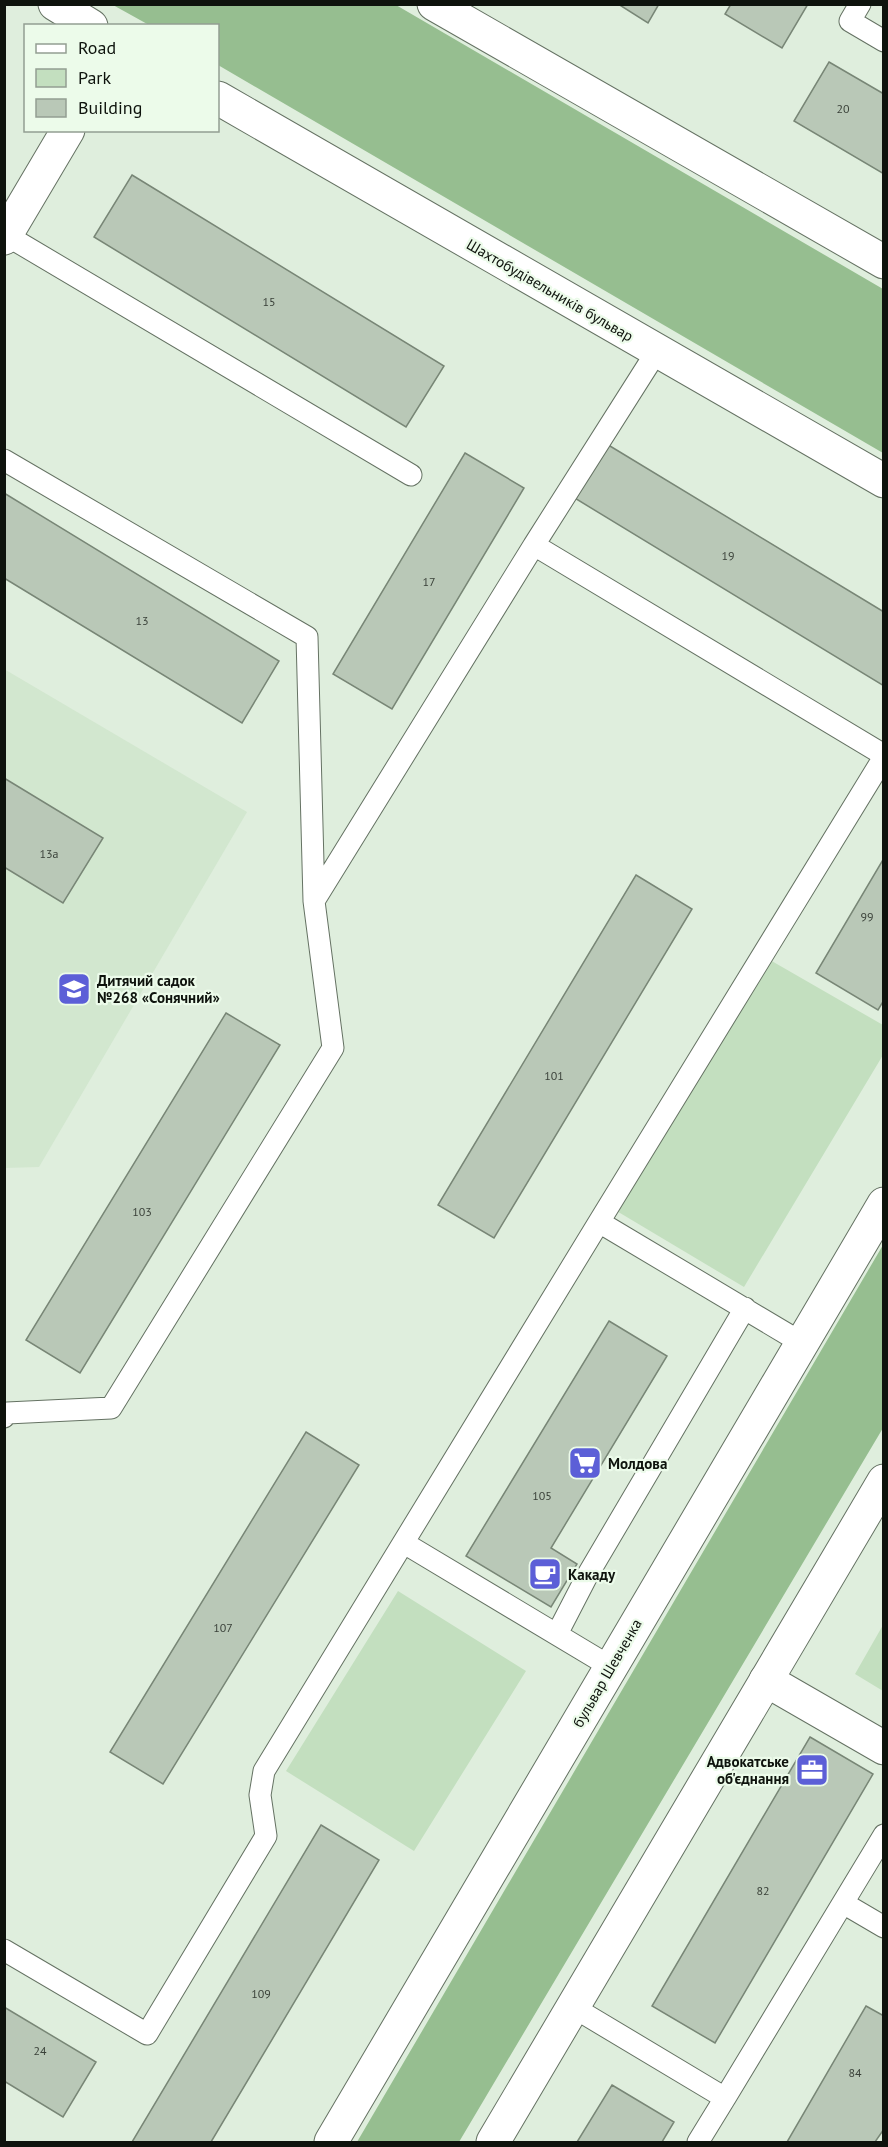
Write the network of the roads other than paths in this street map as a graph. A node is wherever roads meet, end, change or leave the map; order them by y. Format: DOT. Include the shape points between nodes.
graph roads {
  1 [pos="55,4"];
  2 [pos="434,4"];
  3 [pos="860,4"];
  4 [pos="88,24"];
  5 [pos="884,41"];
  6 [pos="219,99"];
  7 [pos="67,132"];
  8 [pos="5,237"];
  9 [pos="884,261"];
  10 [pos="657,351"];
  11 [pos="4,460"];
  12 [pos="411,475"];
  13 [pos="884,481"];
  14 [pos="534,545"];
  15 [pos="884,756"];
  16 [pos="314,901"];
  17 [pos="884,1203"];
  18 [pos="599,1222"];
  19 [pos="745,1308"];
  20 [pos="802,1343"];
  21 [pos="4,1418"];
  22 [pos="884,1480"];
  23 [pos="404,1543"];
  24 [pos="557,1634"];
  25 [pos="611,1667"];
  26 [pos="766,1680"];
  27 [pos="884,1748"];
  28 [pos="884,1835"];
  29 [pos="843,1903"];
  30 [pos="884,1927"];
  31 [pos="4,1950"];
  32 [pos="573,2007"];
  33 [pos="725,2098"];
  34 [pos="331,2142"];
  35 [pos="493,2142"];
  36 [pos="699,2142"];
  1 -- 4 [label="main road"];
  2 -- 9 [label="main road"];
  3 -- 5 [label="lane" via="850,21"];
  6 -- 10 [label="main road, Шахтобудівельників бульвар"];
  7 -- 8 [label="main road"];
  8 -- 12 [label="lane"];
  10 -- 13 [label="main road, Шахтобудівельників бульвар"];
  10 -- 14 [label="lane"];
  11 -- 16 [label="lane" via="307,637"];
  14 -- 15 [label="lane"];
  14 -- 16 [label="lane"];
  15 -- 18 [label="lane"];
  16 -- 21 [label="lane" via="333,1048 111,1408 8,1413"];
  17 -- 20 [label="main road, бульвар Шевченка"];
  18 -- 19 [label="lane"];
  18 -- 23 [label="lane"];
  19 -- 20 [label="lane"];
  19 -- 24 [label="lane"];
  20 -- 25 [label="main road, бульвар Шевченка"];
  22 -- 26 [label="main road"];
  23 -- 24 [label="lane"];
  23 -- 31 [label="lane" via="264,1771 260,1795 266,1836 147,2034"];
  24 -- 25 [label="lane"];
  25 -- 34 [label="main road, бульвар Шевченка"];
  26 -- 27 [label="main road"];
  26 -- 32 [label="main road"];
  28 -- 29 [label="lane"];
  29 -- 30 [label="lane"];
  29 -- 33 [label="lane"];
  32 -- 33 [label="lane"];
  32 -- 35 [label="main road"];
  33 -- 36 [label="lane"];
}
